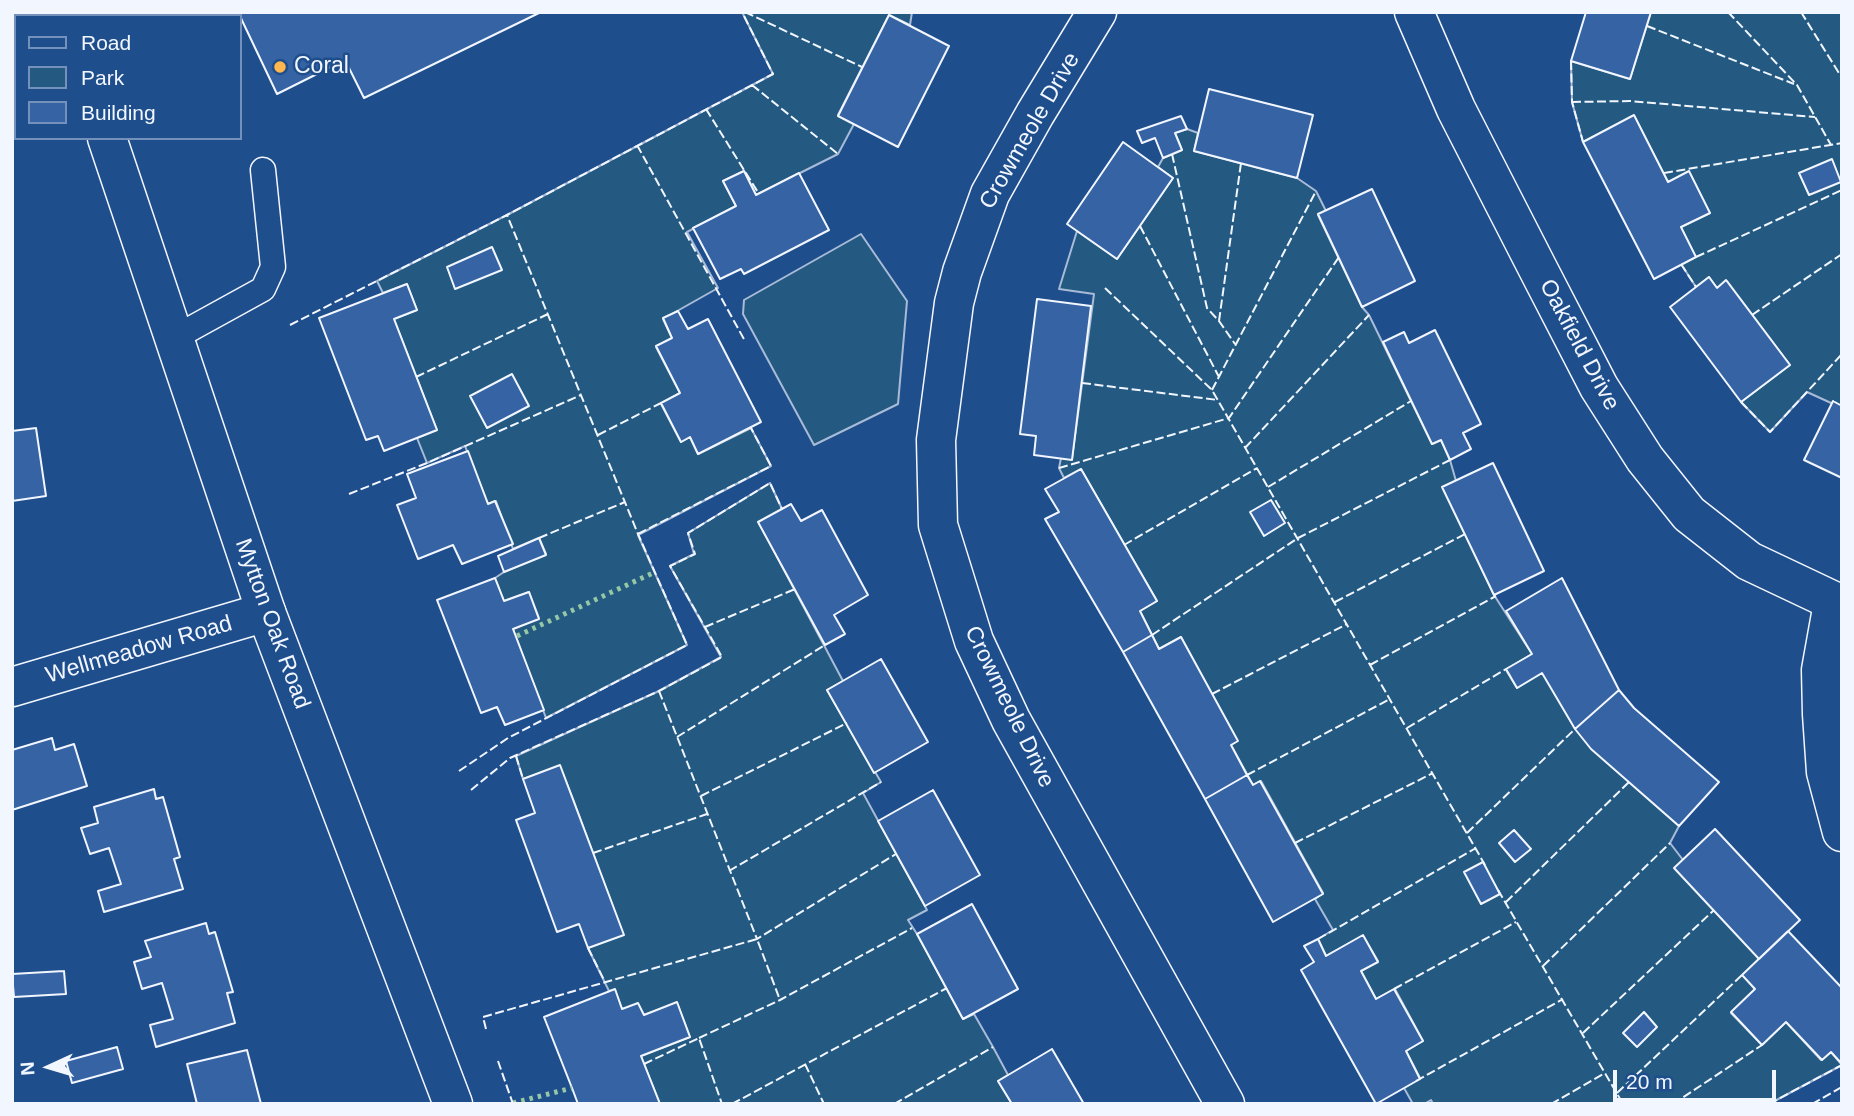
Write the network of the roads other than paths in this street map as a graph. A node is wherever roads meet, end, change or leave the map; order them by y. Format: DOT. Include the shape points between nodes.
graph roads {
  1 [pos="1097,12"];
  2 [pos="1414,12"];
  3 [pos="108,140"];
  4 [pos="263,170"];
  5 [pos="174,338"];
  6 [pos="1837,604"];
  7 [pos="266,612"];
  8 [pos="12,687"];
  9 [pos="1842,832"];
  10 [pos="453,1104"];
  11 [pos="1225,1104"];
  1 -- 11 [label="street, Crowmeole Drive" via="990,194 962,272 936,440 938,524 974,641 1011,720"];
  2 -- 6 [label="street, Oakfield Drive" via="1456,109 1599,387 1645,459 1689,514 1749,561"];
  3 -- 5 [label="street, Mytton Oak Road"];
  4 -- 5 [label="lane" via="273,267 263,289"];
  5 -- 7 [label="street, Mytton Oak Road"];
  6 -- 9 [label="street, Oakfield Drive" via="1821,670 1826,772"];
  7 -- 8 [label="street, Wellmeadow Road"];
  7 -- 10 [label="street, Mytton Oak Road"];
}
